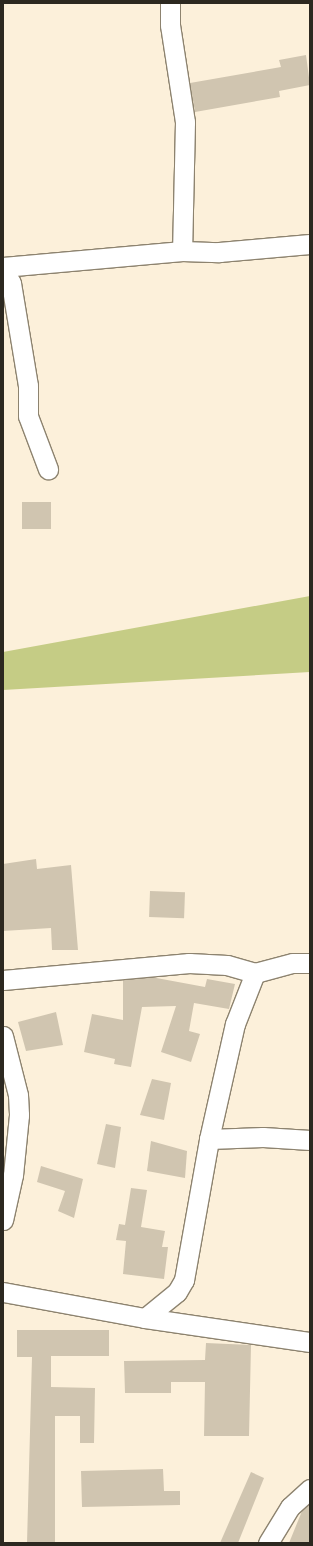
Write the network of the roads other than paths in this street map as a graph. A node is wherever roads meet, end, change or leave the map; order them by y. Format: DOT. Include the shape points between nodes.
graph roads {
  1 [pos="170,3"];
  2 [pos="310,244"];
  3 [pos="182,251"];
  4 [pos="3,267"];
  5 [pos="48,469"];
  6 [pos="310,964"];
  7 [pos="255,973"];
  8 [pos="3,980"];
  9 [pos="3,1036"];
  10 [pos="209,1139"];
  11 [pos="310,1140"];
  12 [pos="8,1174"];
  13 [pos="3,1220"];
  14 [pos="3,1292"];
  15 [pos="145,1318"];
  16 [pos="310,1342"];
  17 [pos="310,1489"];
  18 [pos="268,1543"];
  1 -- 3 [label="street" via="170,25 185,122"];
  2 -- 3 [label="street" via="219,252"];
  3 -- 4 [label="street"];
  4 -- 5 [label="street" via="11,283 28,386 28,416"];
  6 -- 7 [label="street" via="293,963"];
  7 -- 8 [label="street" via="227,965 189,963"];
  7 -- 10 [label="street" via="235,1024"];
  9 -- 12 [label="street" via="18,1095 19,1115"];
  10 -- 11 [label="street" via="263,1137"];
  10 -- 15 [label="street" via="184,1280 177,1292"];
  12 -- 13 [label="street"];
  14 -- 15 [label="street"];
  15 -- 16 [label="street"];
  17 -- 18 [label="street" via="290,1507"];
}
